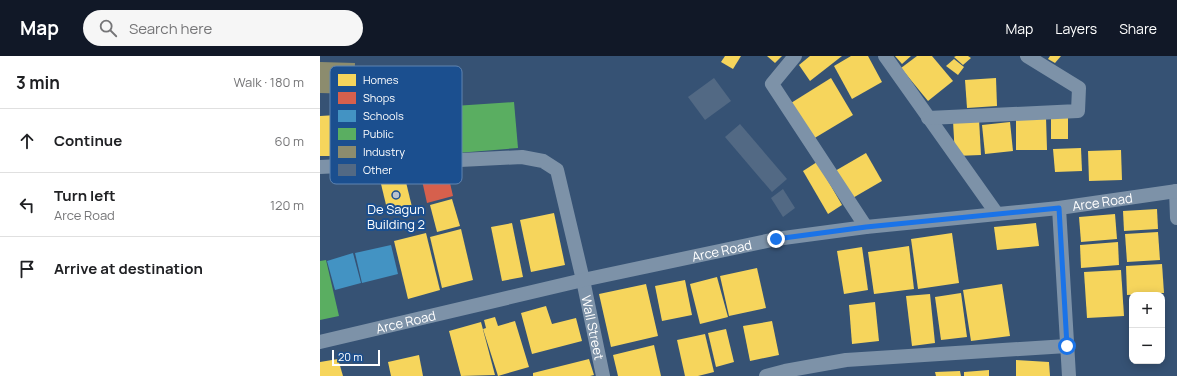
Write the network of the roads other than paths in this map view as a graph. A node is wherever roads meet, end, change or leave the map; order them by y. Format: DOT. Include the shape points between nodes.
graph roads {
  1 [pos="795,56"];
  2 [pos="885,56"];
  3 [pos="1027,56"];
  4 [pos="928,118"];
  5 [pos="462,160"];
  6 [pos="320,167"];
  7 [pos="330,167"];
  8 [pos="1177,191"];
  9 [pos="1059,208"];
  10 [pos="997,214"];
  11 [pos="1177,218"];
  12 [pos="866,227"];
  13 [pos="583,280"];
  14 [pos="320,342"];
  15 [pos="1067,346"];
  16 [pos="603,376"];
  17 [pos="766,376"];
  18 [pos="1069,376"];
  1 -- 12 [label="street" via="772,84"];
  2 -- 4 [label="street"];
  3 -- 4 [label="street" via="1079,88 1078,111"];
  4 -- 10 [label="street"];
  5 -- 13 [label="street, Wall Street" via="522,157 542,161 557,170"];
  6 -- 7 [label="street, Wall Street"];
  8 -- 9 [label="street, Arce Road"];
  8 -- 11 [label="street"];
  9 -- 10 [label="street, Arce Road"];
  9 -- 15 [label="street"];
  10 -- 12 [label="street, Arce Road"];
  12 -- 13 [label="street, Arce Road" via="776,239"];
  13 -- 14 [label="street, Arce Road"];
  13 -- 16 [label="street, Wall Street"];
  15 -- 17 [label="street" via="846,360"];
  15 -- 18 [label="street"];
}
